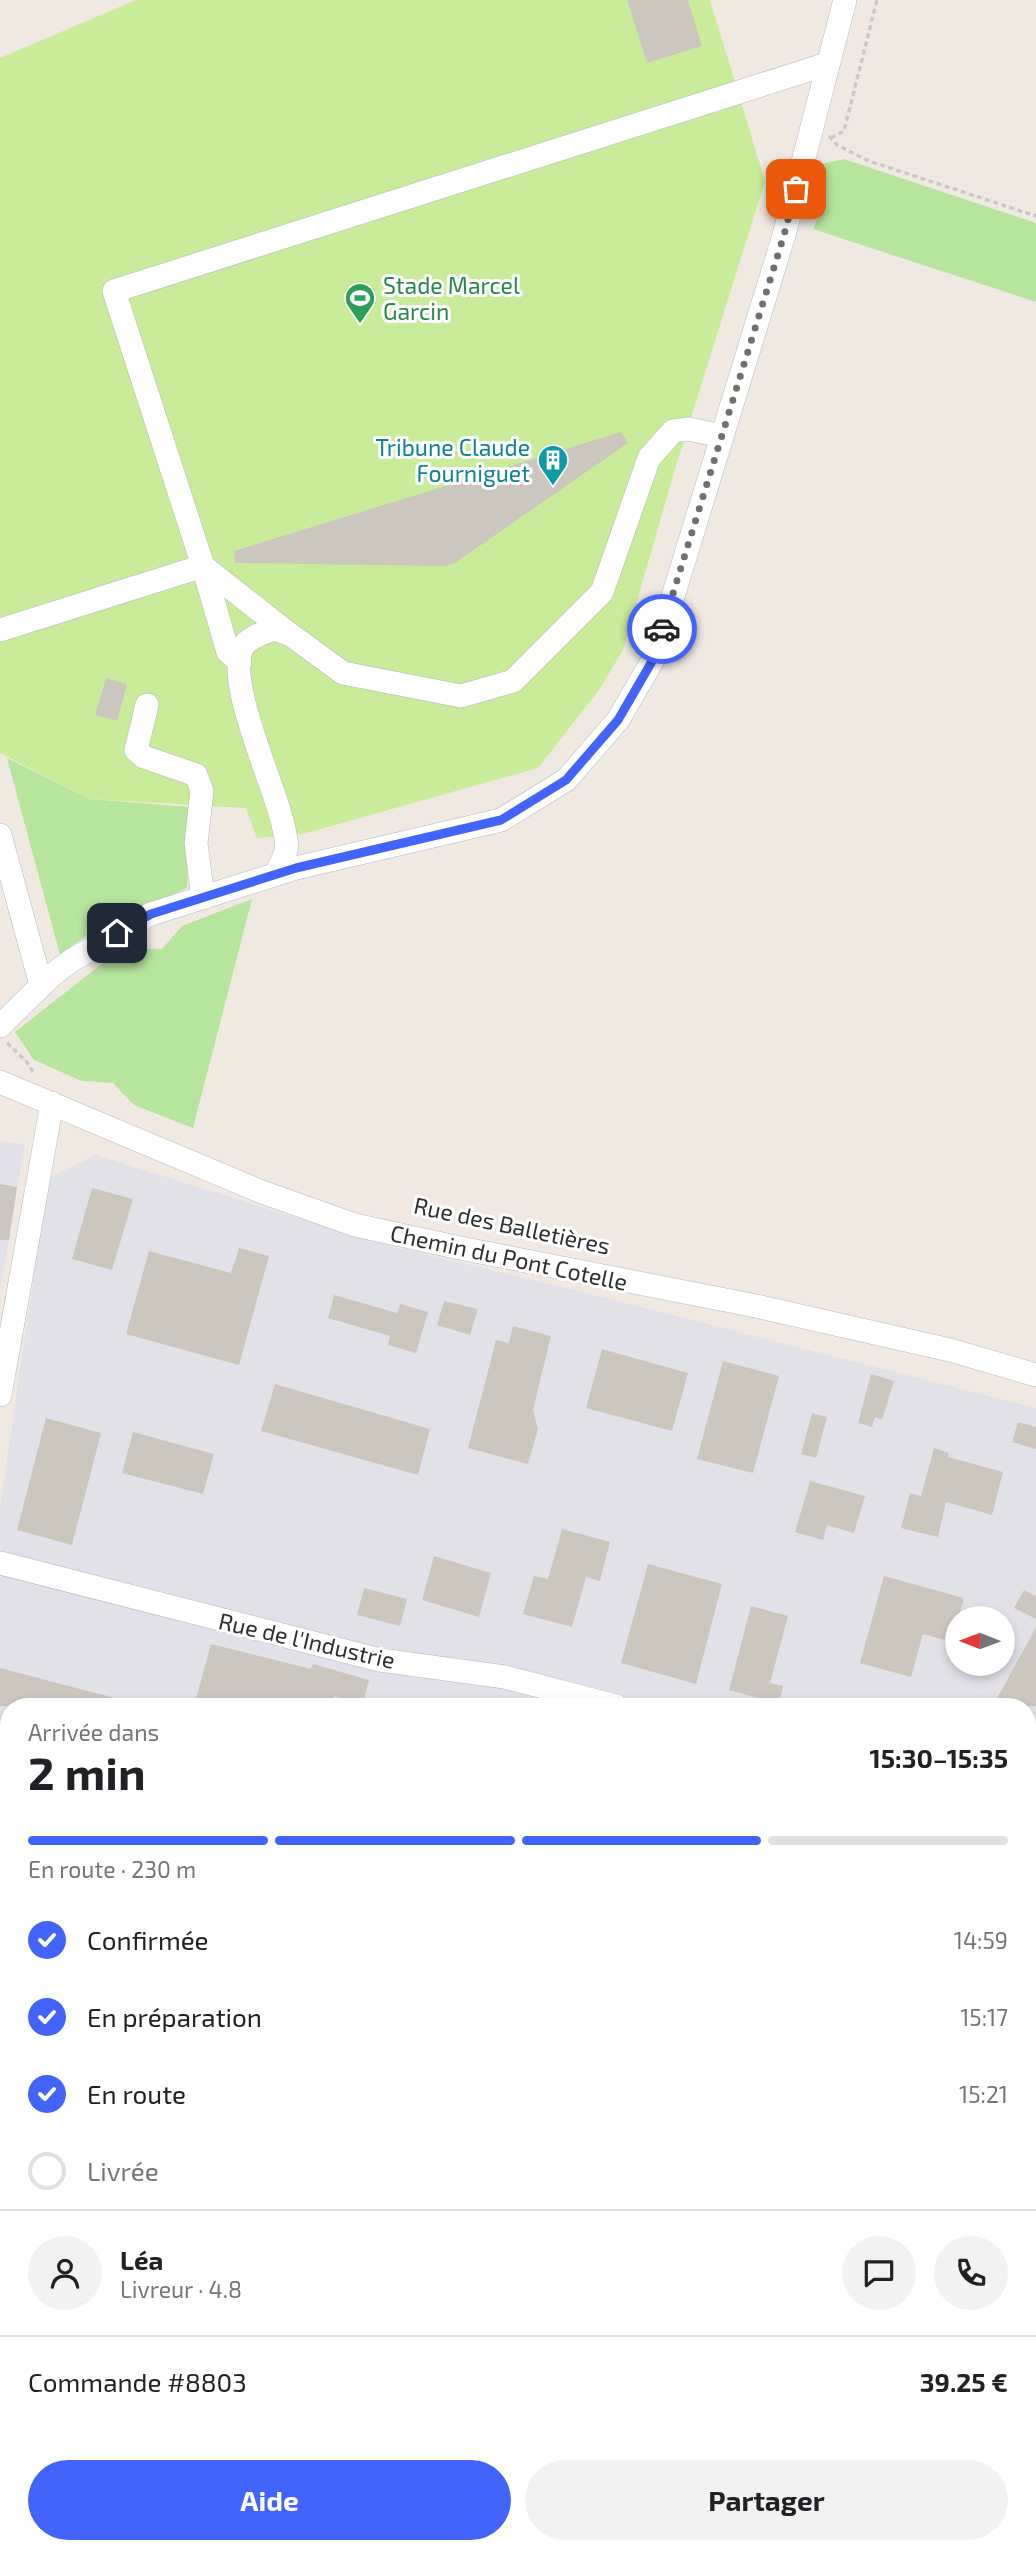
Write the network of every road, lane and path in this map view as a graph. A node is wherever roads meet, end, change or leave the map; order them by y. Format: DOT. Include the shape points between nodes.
graph roads {
  1 [pos="845,0"];
  2 [pos="877,0"];
  3 [pos="828,64"];
  4 [pos="1036,216"];
  5 [pos="721,436"];
  6 [pos="203,566"];
  7 [pos="0,630"];
  8 [pos="291,635"];
  9 [pos="240,662"];
  10 [pos="147,705"];
  11 [pos="0,835"];
  12 [pos="275,874"];
  13 [pos="203,898"];
  14 [pos="41,985"];
  15 [pos="2,1033"];
  16 [pos="23,1069"];
  17 [pos="35,1074"];
  18 [pos="0,1082"];
  19 [pos="33,1082"];
  20 [pos="52,1103"];
  21 [pos="1036,1375"];
  22 [pos="0,1395"];
  23 [pos="0,1563"];
  24 [pos="586,1698"];
  1 -- 3 [label="street"];
  2 -- 4 [label="path" via="844,131 831,138 869,161"];
  3 -- 5 [label="street" via="784,235"];
  3 -- 6 [label="street" via="114,291"];
  5 -- 8 [label="street" via="689,429 673,431 649,458 602,592 513,681 461,696 343,673"];
  5 -- 12 [label="street" via="654,658 618,720 566,780 501,820"];
  6 -- 7 [label="street"];
  6 -- 8 [label="street"];
  6 -- 9 [label="street" via="228,652"];
  8 -- 9 [label="street" via="274,629 257,636 244,645"];
  9 -- 12 [label="street" via="255,745 281,810 287,849"];
  10 -- 13 [label="street" via="136,750 196,775 202,791 196,844"];
  11 -- 14 [label="street"];
  12 -- 13 [label="street"];
  13 -- 14 [label="street" via="151,914 72,960"];
  14 -- 15 [label="street"];
  15 -- 17 [label="path"];
  16 -- 17 [label="path"];
  17 -- 19 [label="path"];
  18 -- 20 [label="street, Chemin du Pont Cotelle"];
  20 -- 21 [label="street, Chemin du Pont Cotelle" via="262,1192 355,1225 756,1306 950,1350"];
  20 -- 22 [label="street"];
  23 -- 24 [label="street, Rue de l'Industrie" via="380,1660 505,1676"];
}
